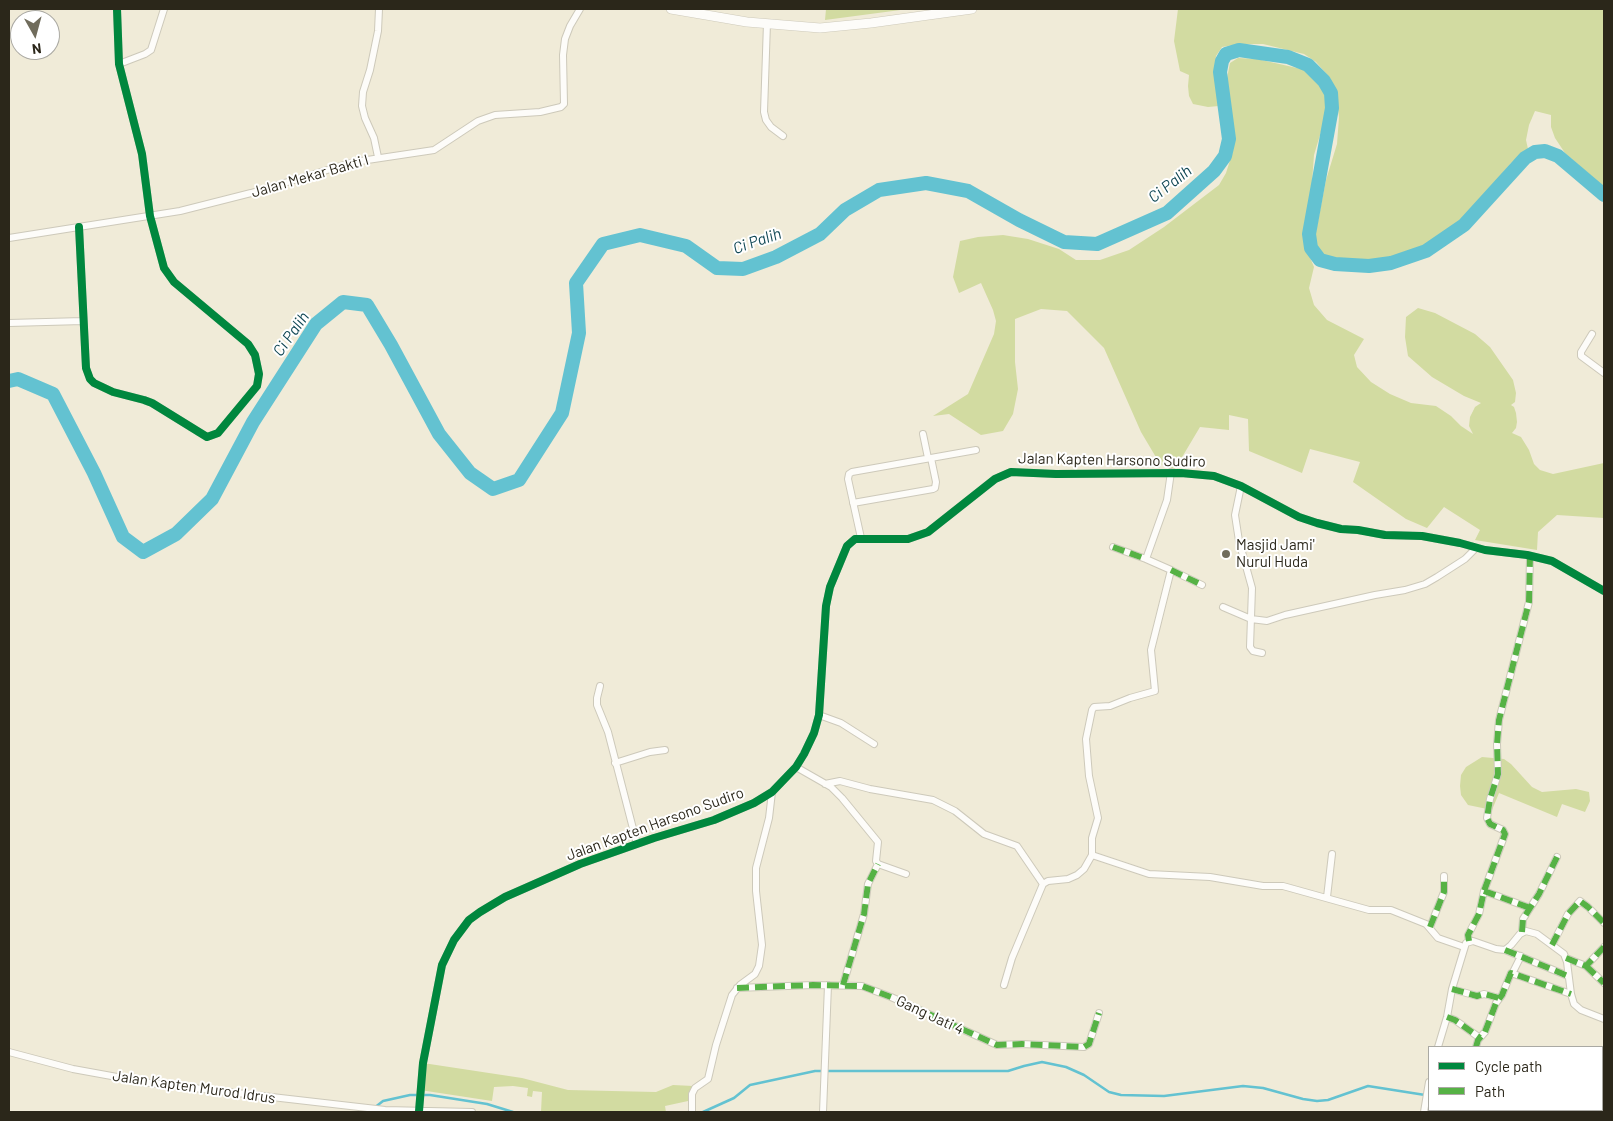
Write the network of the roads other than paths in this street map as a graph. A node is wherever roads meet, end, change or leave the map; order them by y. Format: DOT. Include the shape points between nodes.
graph roads {
  1 [pos="117,9"];
  2 [pos="164,9"];
  3 [pos="379,9"];
  4 [pos="580,9"];
  5 [pos="671,9"];
  6 [pos="972,9"];
  7 [pos="767,24"];
  8 [pos="119,64"];
  9 [pos="783,136"];
  10 [pos="378,157"];
  11 [pos="150,216"];
  12 [pos="79,227"];
  13 [pos="9,238"];
  14 [pos="83,321"];
  15 [pos="9,323"];
  16 [pos="1592,334"];
  17 [pos="1604,374"];
  18 [pos="922,434"];
  19 [pos="976,450"];
  20 [pos="930,458"];
  21 [pos="1171,472"];
  22 [pos="1241,486"];
  23 [pos="853,503"];
  24 [pos="861,538"];
  25 [pos="1113,547"];
  26 [pos="1476,548"];
  27 [pos="1530,556"];
  28 [pos="1146,559"];
  29 [pos="1171,570"];
  30 [pos="1202,585"];
  31 [pos="1604,591"];
  32 [pos="1223,607"];
  33 [pos="1251,619"];
  34 [pos="1262,653"];
  35 [pos="600,686"];
  36 [pos="819,715"];
  37 [pos="874,744"];
  38 [pos="665,750"];
  39 [pos="615,763"];
  40 [pos="796,767"];
  41 [pos="825,784"];
  42 [pos="772,792"];
  43 [pos="637,844"];
  44 [pos="1332,854"];
  45 [pos="1092,855"];
  46 [pos="1557,857"];
  47 [pos="878,864"];
  48 [pos="906,874"];
  49 [pos="1444,876"];
  50 [pos="1043,884"];
  51 [pos="1484,890"];
  52 [pos="1327,897"];
  53 [pos="1530,908"];
  54 [pos="1604,923"];
  55 [pos="1430,927"];
  56 [pos="1522,932"];
  57 [pos="1467,944"];
  58 [pos="1552,945"];
  59 [pos="1604,947"];
  60 [pos="1505,950"];
  61 [pos="1520,956"];
  62 [pos="1566,958"];
  63 [pos="1586,966"];
  64 [pos="1513,972"];
  65 [pos="1568,976"];
  66 [pos="1604,983"];
  67 [pos="828,985"];
  68 [pos="843,985"];
  69 [pos="1004,985"];
  70 [pos="737,988"];
  71 [pos="1452,989"];
  72 [pos="1570,994"];
  73 [pos="1500,998"];
  74 [pos="1099,1013"];
  75 [pos="1447,1017"];
  76 [pos="1604,1019"];
  77 [pos="1480,1038"];
  78 [pos="1438,1046"];
  79 [pos="1476,1046"];
  80 [pos="9,1052"];
  81 [pos="1428,1089"];
  82 [pos="1424,1109"];
  83 [pos="419,1111"];
  84 [pos="403,1112"];
  85 [pos="442,1112"];
  86 [pos="472,1112"];
  87 [pos="692,1112"];
  88 [pos="823,1112"];
  1 -- 8 [label="street"];
  2 -- 8 [label="street" via="151,50"];
  3 -- 10 [label="street" via="378,31 362,106"];
  4 -- 10 [label="street, Jalan Mekar Bakti I" via="566,39 564,104 561,107 540,112 495,114 478,121 434,150"];
  5 -- 7 [label="street"];
  6 -- 7 [label="street" via="820,28"];
  7 -- 9 [label="street" via="764,112 771,127"];
  8 -- 11 [label="street" via="142,154"];
  10 -- 11 [label="street, Jalan Mekar Bakti I" via="251,193"];
  11 -- 12 [label="street, Jalan Mekar Bakti I"];
  11 -- 14 [label="street" via="164,268 174,282 248,344 259,374 257,386 218,433 207,437 152,403 94,383 86,373"];
  12 -- 13 [label="street, Jalan Mekar Bakti I"];
  12 -- 14 [label="street"];
  14 -- 15 [label="street"];
  16 -- 17 [label="street" via="1581,356"];
  18 -- 20 [label="street"];
  19 -- 20 [label="street"];
  20 -- 23 [label="street" via="852,472 848,476"];
  20 -- 23 [label="street" via="935,488"];
  21 -- 22 [label="street, Jalan Kapten Harsono Sudiro" via="1214,476"];
  21 -- 24 [label="street, Jalan Kapten Harsono Sudiro" via="1011,472 995,479 928,532 908,539"];
  21 -- 28 [label="street" via="1167,500"];
  22 -- 26 [label="street, Jalan Kapten Harsono Sudiro" via="1317,523 1385,535 1422,536"];
  22 -- 33 [label="street" via="1235,515 1252,588"];
  23 -- 24 [label="street"];
  24 -- 36 [label="street, Jalan Kapten Harsono Sudiro" via="847,546 828,597"];
  25 -- 28 [label="street"];
  26 -- 27 [label="street, Jalan Kapten Harsono Sudiro"];
  26 -- 33 [label="street" via="1465,559 1425,584 1267,621"];
  27 -- 31 [label="street, Jalan Kapten Harsono Sudiro" via="1552,561"];
  27 -- 51 [label="street" via="1529,602 1500,720 1498,774 1487,818 1505,834"];
  28 -- 29 [label="street"];
  29 -- 30 [label="street"];
  29 -- 45 [label="street" via="1151,650 1156,691 1110,706 1094,707 1091,713 1086,739 1089,776 1098,818 1092,838"];
  32 -- 33 [label="street"];
  33 -- 34 [label="street" via="1250,647"];
  35 -- 39 [label="street" via="597,702"];
  36 -- 37 [label="street" via="841,723"];
  36 -- 40 [label="street, Jalan Kapten Harsono Sudiro" via="811,740"];
  38 -- 39 [label="street"];
  39 -- 43 [label="street"];
  40 -- 41 [label="street"];
  40 -- 42 [label="street, Jalan Kapten Harsono Sudiro"];
  41 -- 47 [label="street" via="836,792 878,842"];
  41 -- 50 [label="street" via="840,782 934,800 955,811 984,834 1017,846"];
  42 -- 43 [label="street, Jalan Kapten Harsono Sudiro" via="714,820"];
  42 -- 70 [label="street" via="756,868 762,937 759,966 755,974"];
  43 -- 83 [label="street, Jalan Kapten Harsono Sudiro" via="580,864 505,897 464,926 450,946 442,966 430,1019"];
  44 -- 52 [label="street"];
  45 -- 50 [label="street" via="1077,875"];
  45 -- 52 [label="street" via="1149,874 1283,886"];
  46 -- 53 [label="street"];
  47 -- 48 [label="street"];
  47 -- 68 [label="street" via="870,880 864,914"];
  49 -- 55 [label="street" via="1444,892"];
  50 -- 69 [label="street"];
  51 -- 53 [label="street"];
  51 -- 57 [label="street" via="1480,914 1468,935"];
  52 -- 55 [label="street" via="1369,910 1391,910"];
  53 -- 56 [label="street" via="1523,919"];
  54 -- 58 [label="street" via="1580,900 1568,914"];
  55 -- 57 [label="street" via="1438,938"];
  56 -- 58 [label="street" via="1532,931"];
  56 -- 60 [label="street"];
  57 -- 60 [label="street" via="1475,941"];
  57 -- 71 [label="street"];
  58 -- 62 [label="street"];
  59 -- 63 [label="street"];
  60 -- 61 [label="street"];
  61 -- 64 [label="street"];
  61 -- 65 [label="street"];
  62 -- 63 [label="street"];
  62 -- 65 [label="street"];
  63 -- 66 [label="street"];
  64 -- 72 [label="street"];
  64 -- 73 [label="street"];
  65 -- 72 [label="street"];
  67 -- 68 [label="street, Gang Jati 4"];
  67 -- 70 [label="street, Gang Jati 4"];
  67 -- 88 [label="street"];
  68 -- 74 [label="street, Gang Jati 4" via="862,986 891,997 997,1045 1084,1047 1089,1044"];
  70 -- 87 [label="street" via="732,995 708,1079 692,1094"];
  71 -- 73 [label="street"];
  71 -- 75 [label="street"];
  72 -- 76 [label="street" via="1577,1008"];
  73 -- 77 [label="street"];
  75 -- 77 [label="street"];
  75 -- 78 [label="street"];
  77 -- 79 [label="street"];
  80 -- 84 [label="street, Jalan Kapten Murod Idrus" via="65,1067 150,1083"];
  81 -- 82 [label="street"];
  83 -- 84 [label="street, Jalan Kapten Murod Idrus"];
  83 -- 85 [label="street, Jalan Kapten Murod Idrus"];
  85 -- 86 [label="street, Jalan Kapten Murod Idrus"];
}
